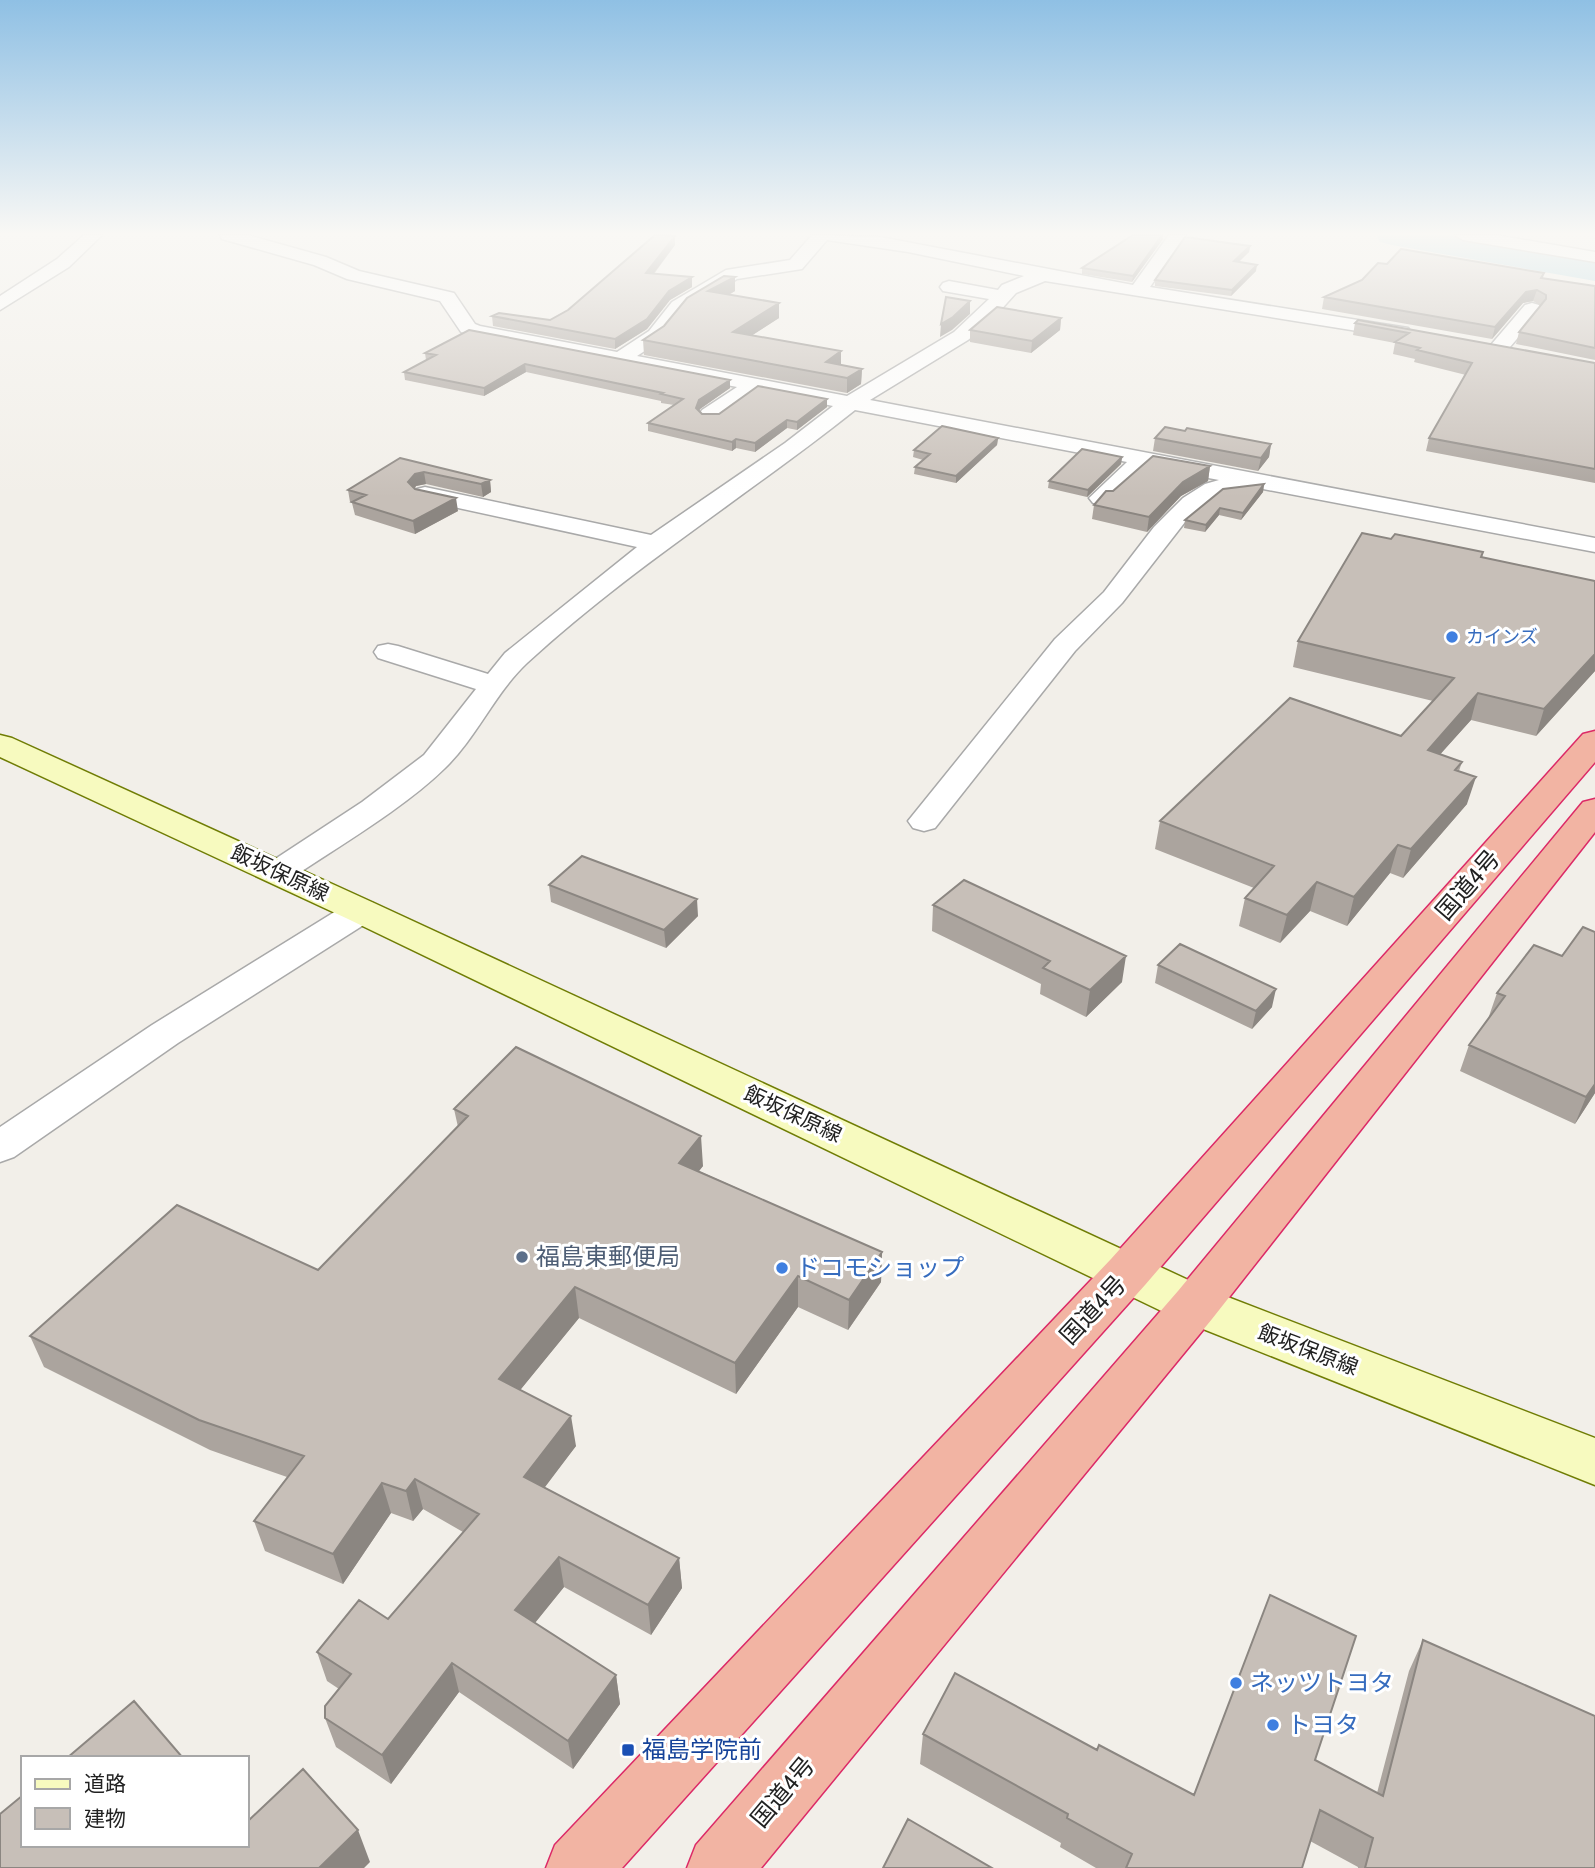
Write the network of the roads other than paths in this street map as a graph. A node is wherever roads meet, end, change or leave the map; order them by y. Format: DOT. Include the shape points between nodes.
graph roads {
  1 [pos="464,322"];
  2 [pos="666,322"];
  3 [pos="978,322"];
  4 [pos="1348,322"];
  5 [pos="1404,322"];
  6 [pos="1518,322"];
  7 [pos="1399,331"];
  8 [pos="1423,336"];
  9 [pos="1521,354"];
  10 [pos="619,359"];
  11 [pos="754,385"];
  12 [pos="850,403"];
  13 [pos="710,415"];
  14 [pos="1146,458"];
  15 [pos="1268,481"];
  16 [pos="425,494"];
  17 [pos="1101,498"];
  18 [pos="656,544"];
  19 [pos="1595,545"];
  20 [pos="388,652"];
  21 [pos="493,685"];
  22 [pos="1595,741"];
  23 [pos="0,745"];
  24 [pos="1595,809"];
  25 [pos="924,821"];
  26 [pos="278,872"];
  27 [pos="361,911"];
  28 [pos="0,1147"];
  29 [pos="1128,1272"];
  30 [pos="1195,1305"];
  31 [pos="1595,1462"];
  32 [pos="578,1868"];
  33 [pos="719,1868"];
  1 -- 10 [label="street" via="475,331"];
  2 -- 10 [label="street" via="656,335"];
  3 -- 12 [label="street"];
  4 -- 7 [label="street"];
  5 -- 7 [label="street"];
  6 -- 9 [label="street" via="1490,349"];
  7 -- 8 [label="street"];
  10 -- 11 [label="street"];
  11 -- 12 [label="street"];
  11 -- 13 [label="street"];
  12 -- 14 [label="street"];
  12 -- 18 [label="street"];
  14 -- 15 [label="street"];
  14 -- 17 [label="street"];
  15 -- 19 [label="street"];
  15 -- 25 [label="street" via="1221,486 1181,514 1099,613 1064,643 1056,659"];
  16 -- 18 [label="street"];
  18 -- 21 [label="street" via="515,659"];
  20 -- 21 [label="street"];
  21 -- 26 [label="street" via="435,761"];
  22 -- 29 [label="highway, 国道4号"];
  23 -- 26 [label="main road, 飯坂保原線"];
  24 -- 30 [label="highway, 国道4号"];
  26 -- 27 [label="main road, 飯坂保原線"];
  27 -- 28 [label="street" via="165,1034"];
  27 -- 29 [label="main road, 飯坂保原線"];
  29 -- 30 [label="main road, 飯坂保原線"];
  29 -- 32 [label="highway, 国道4号"];
  30 -- 31 [label="main road, 飯坂保原線"];
  30 -- 33 [label="highway, 国道4号"];
}
